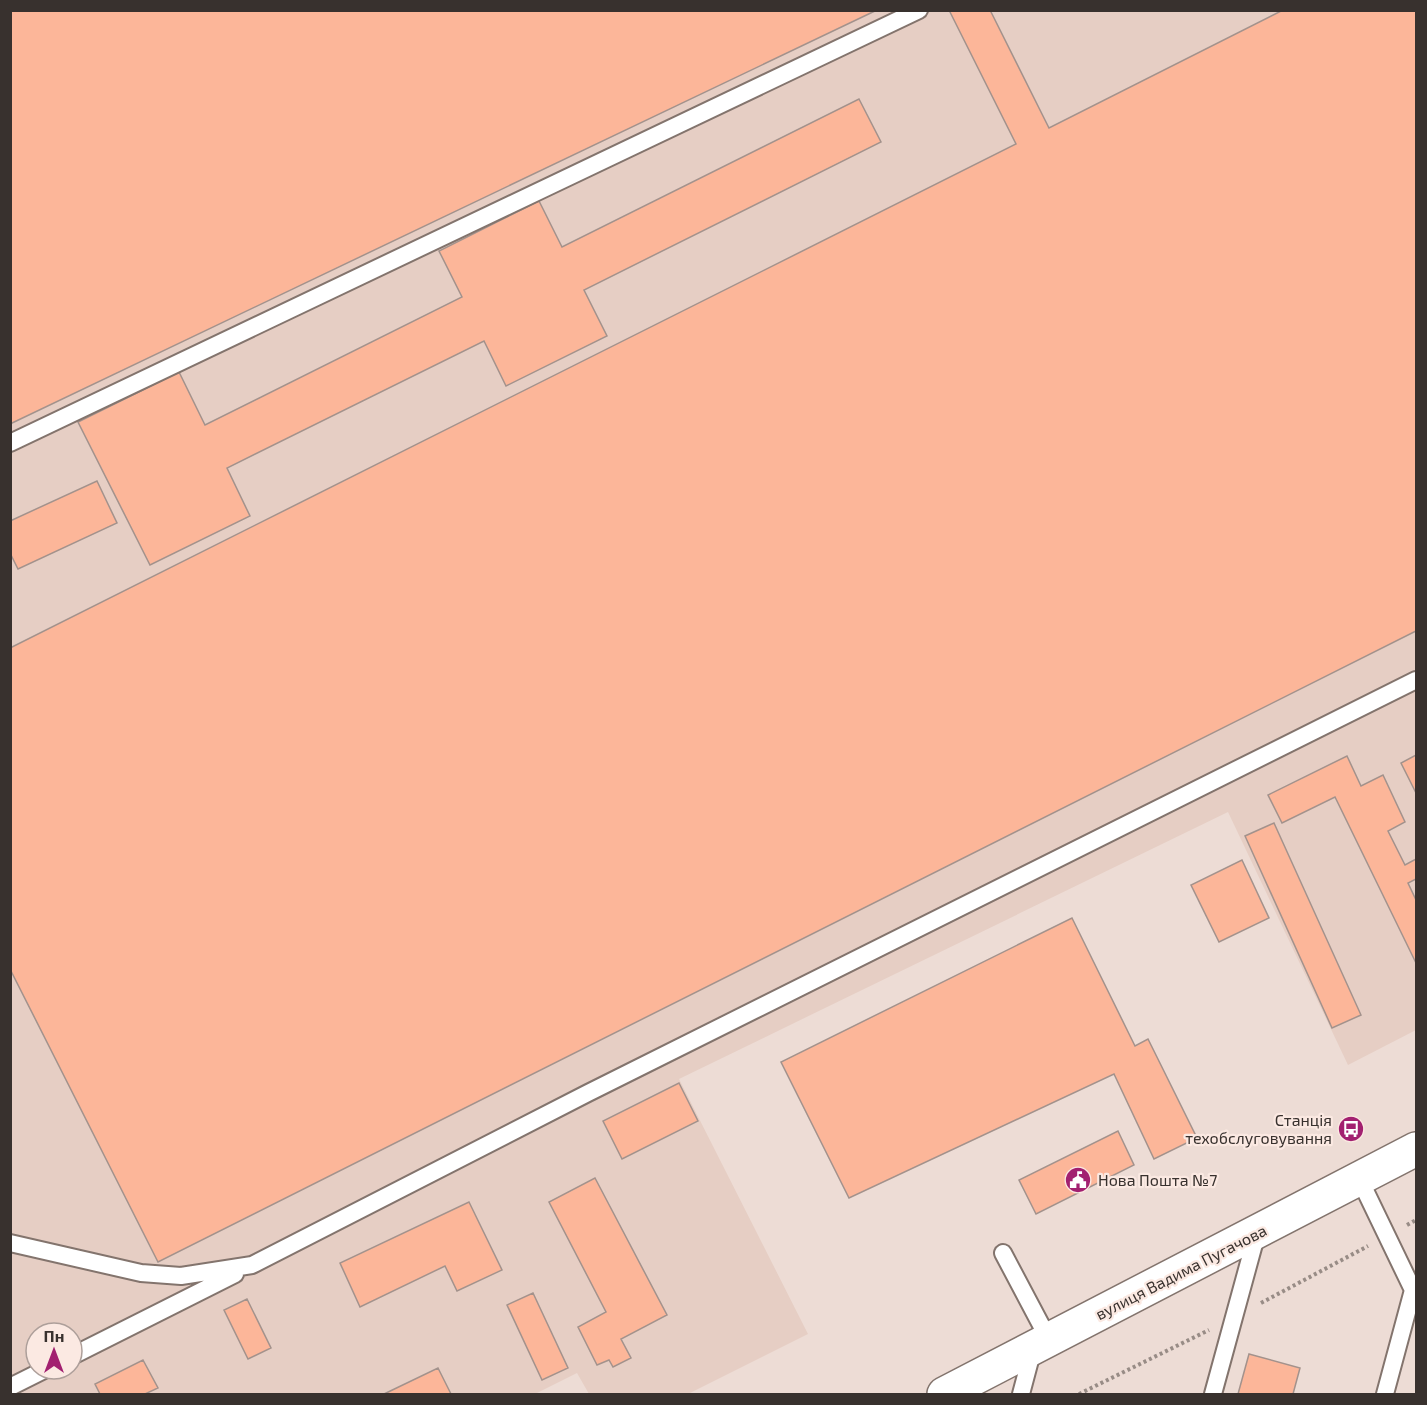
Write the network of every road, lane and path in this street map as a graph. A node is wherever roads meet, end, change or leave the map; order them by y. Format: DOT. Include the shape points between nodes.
graph roads {
  1 [pos="919,10"];
  2 [pos="10,443"];
  3 [pos="1416,680"];
  4 [pos="1416,1149"];
  5 [pos="1360,1180"];
  6 [pos="1257,1233"];
  7 [pos="10,1243"];
  8 [pos="1003,1253"];
  9 [pos="252,1265"];
  10 [pos="1041,1345"];
  11 [pos="84,1350"];
  12 [pos="24,1380"];
  13 [pos="10,1387"];
  14 [pos="945,1395"];
  15 [pos="1021,1395"];
  16 [pos="1213,1395"];
  17 [pos="1385,1395"];
  1 -- 2 [label="lane"];
  3 -- 9 [label="lane" via="619,1077"];
  4 -- 5 [label="main road, вулиця Вадима Пугачова"];
  5 -- 6 [label="main road, вулиця Вадима Пугачова"];
  5 -- 17 [label="lane" via="1413,1290"];
  6 -- 10 [label="main road, вулиця Вадима Пугачова"];
  6 -- 16 [label="lane"];
  7 -- 9 [label="lane" via="141,1273 181,1276"];
  8 -- 10 [label="lane"];
  9 -- 11 [label="lane"];
  10 -- 14 [label="main road, вулиця Вадима Пугачова"];
  10 -- 15 [label="lane"];
  12 -- 13 [label="lane"];
}
